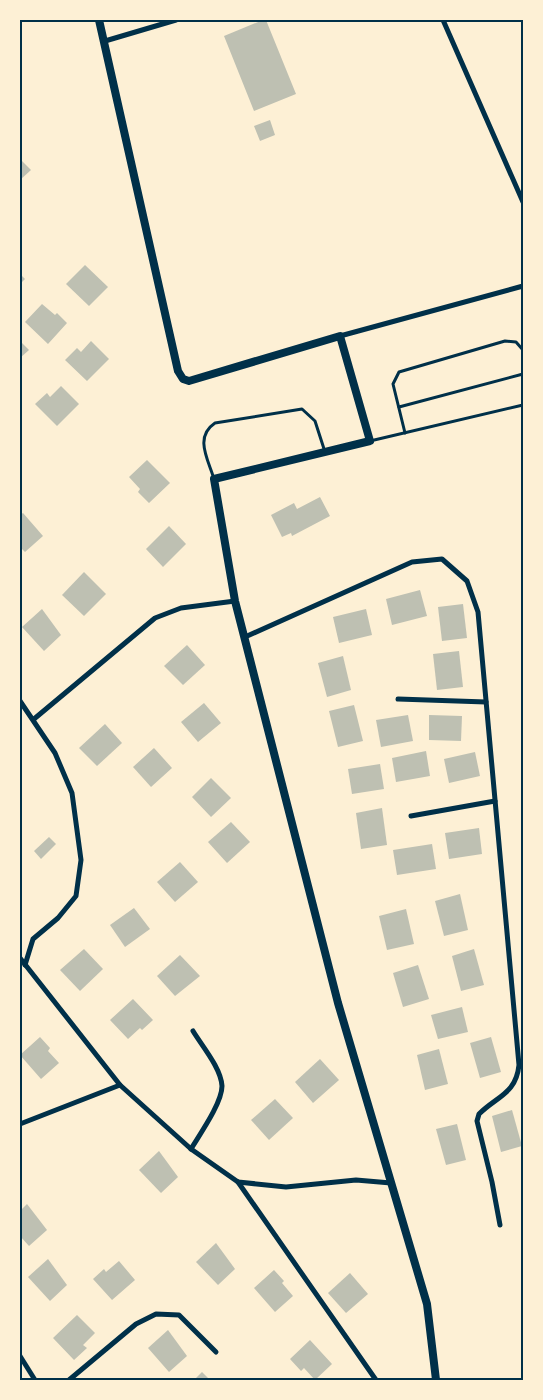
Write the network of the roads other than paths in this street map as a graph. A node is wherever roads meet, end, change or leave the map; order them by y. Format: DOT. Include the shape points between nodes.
graph roads {
  1 [pos="99,20"];
  2 [pos="176,20"];
  3 [pos="443,20"];
  4 [pos="105,40"];
  5 [pos="523,202"];
  6 [pos="523,286"];
  7 [pos="340,336"];
  8 [pos="523,350"];
  9 [pos="523,374"];
  10 [pos="523,405"];
  11 [pos="399,407"];
  12 [pos="405,433"];
  13 [pos="370,441"];
  14 [pos="325,452"];
  15 [pos="214,479"];
  16 [pos="235,601"];
  17 [pos="245,638"];
  18 [pos="398,699"];
  19 [pos="20,701"];
  20 [pos="486,702"];
  21 [pos="34,719"];
  22 [pos="495,801"];
  23 [pos="411,816"];
  24 [pos="20,958"];
  25 [pos="25,965"];
  26 [pos="193,1030"];
  27 [pos="120,1085"];
  28 [pos="20,1124"];
  29 [pos="191,1149"];
  30 [pos="238,1182"];
  31 [pos="391,1184"];
  32 [pos="500,1225"];
  33 [pos="216,1352"];
  34 [pos="20,1356"];
  35 [pos="35,1380"];
  36 [pos="69,1380"];
  37 [pos="376,1380"];
  38 [pos="436,1380"];
  1 -- 4 [label="street"];
  2 -- 4 [label="street"];
  3 -- 5 [label="street"];
  4 -- 7 [label="street" via="130,166 178,371 183,379 190,381"];
  6 -- 7 [label="street"];
  7 -- 13 [label="street"];
  8 -- 11 [label="lane" via="516,342 504,340 398,372 393,384"];
  9 -- 11 [label="lane"];
  10 -- 12 [label="lane"];
  11 -- 12 [label="lane"];
  12 -- 13 [label="lane"];
  13 -- 14 [label="street"];
  14 -- 15 [label="street"];
  14 -- 15 [label="lane" via="315,421 302,409 215,423 206,429 202,440"];
  15 -- 16 [label="street"];
  16 -- 17 [label="street"];
  16 -- 21 [label="street" via="181,608 155,618"];
  17 -- 20 [label="street" via="412,562 442,559 466,581 478,612"];
  17 -- 31 [label="street" via="338,1003"];
  18 -- 20 [label="street"];
  19 -- 21 [label="street"];
  20 -- 22 [label="street"];
  21 -- 25 [label="street" via="55,753 72,794 81,860 76,896 58,918 33,939"];
  22 -- 23 [label="street"];
  22 -- 32 [label="street" via="520,1065 518,1077 511,1088 479,1114 478,1122"];
  24 -- 25 [label="street"];
  25 -- 27 [label="street"];
  26 -- 29 [label="street" via="222,1086 216,1104"];
  27 -- 28 [label="street"];
  27 -- 29 [label="street"];
  29 -- 30 [label="street"];
  30 -- 31 [label="street" via="286,1187 356,1180"];
  30 -- 37 [label="street"];
  31 -- 38 [label="street" via="428,1304"];
  33 -- 36 [label="street" via="179,1315 156,1314 136,1324"];
  34 -- 35 [label="street"];
}
